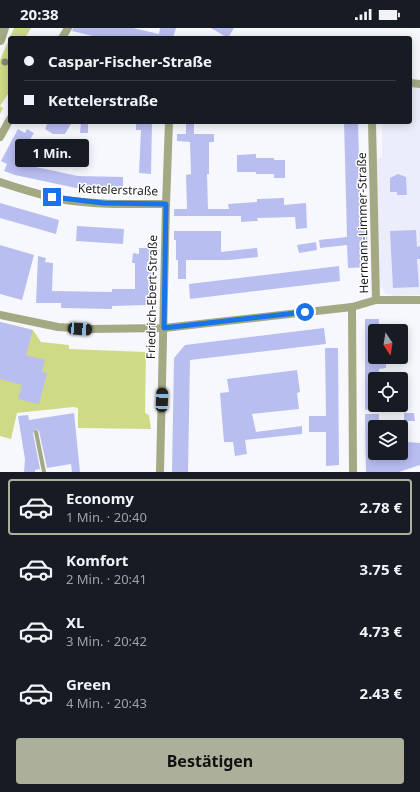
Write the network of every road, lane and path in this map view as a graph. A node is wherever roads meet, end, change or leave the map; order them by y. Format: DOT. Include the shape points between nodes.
graph roads {
  1 [pos="4,28"];
  2 [pos="0,40"];
  3 [pos="8,123"];
  4 [pos="170,124"];
  5 [pos="372,124"];
  6 [pos="0,137"];
  7 [pos="0,182"];
  8 [pos="166,204"];
  9 [pos="376,300"];
  10 [pos="420,300"];
  11 [pos="352,307"];
  12 [pos="0,314"];
  13 [pos="164,328"];
  14 [pos="36,432"];
  15 [pos="44,472"];
  16 [pos="160,472"];
  17 [pos="353,472"];
  1 -- 2 [label="street"];
  3 -- 6 [label="street"];
  4 -- 8 [label="street, Friedrich-Ebert-Straße"];
  5 -- 9 [label="street, Hermann-Limmer-Straße"];
  7 -- 8 [label="street, Kettelerstraße" via="65,200"];
  8 -- 13 [label="street, Friedrich-Ebert-Straße"];
  9 -- 10 [label="street"];
  9 -- 11 [label="street, Hermann-Limmer-Straße"];
  11 -- 13 [label="street"];
  11 -- 17 [label="street, Hermann-Limmer-Straße"];
  12 -- 13 [label="street" via="58,327"];
  13 -- 16 [label="street, Friedrich-Ebert-Straße"];
  14 -- 15 [label="lane"];
}
